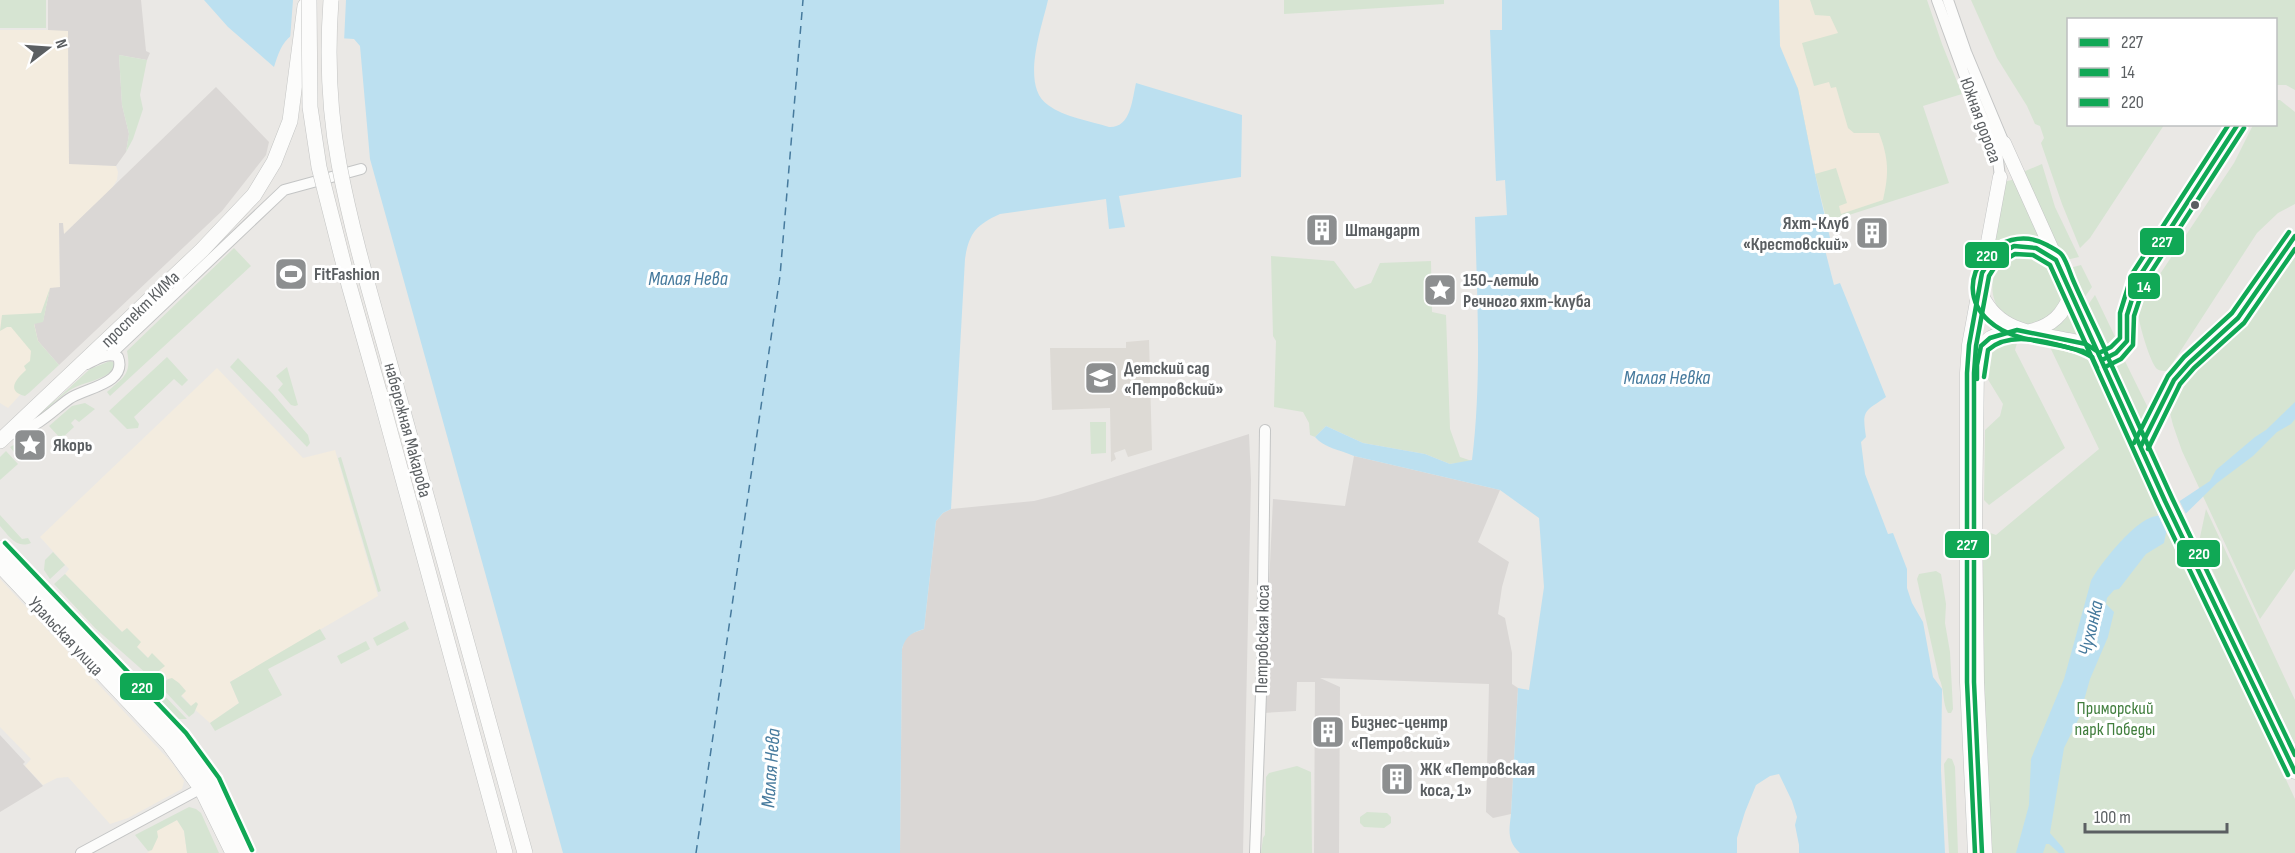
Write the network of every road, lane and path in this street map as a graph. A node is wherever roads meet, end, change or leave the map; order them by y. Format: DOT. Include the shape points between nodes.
graph roads {
  1 [pos="308,0"];
  2 [pos="331,0"];
  3 [pos="1937,0"];
  4 [pos="1948,0"];
  5 [pos="2004,143"];
  6 [pos="361,169"];
  7 [pos="2000,177"];
  8 [pos="2056,260"];
  9 [pos="1983,273"];
  10 [pos="1979,289"];
  11 [pos="2071,293"];
  12 [pos="2023,331"];
  13 [pos="2098,352"];
  14 [pos="110,355"];
  15 [pos="78,368"];
  16 [pos="1265,430"];
  17 [pos="2,439"];
  18 [pos="0,548"];
  19 [pos="0,565"];
  20 [pos="2295,772"];
  21 [pos="207,785"];
  22 [pos="1257,852"];
  23 [pos="81,853"];
  24 [pos="233,853"];
  25 [pos="245,853"];
  26 [pos="505,853"];
  27 [pos="525,853"];
  28 [pos="1975,853"];
  29 [pos="1985,853"];
  1 -- 15 [label="main road, проспект КИМа" via="290,121 274,162 254,195"];
  1 -- 26 [label="main road, набережная Макарова, bridge" via="310,107 319,167"];
  2 -- 27 [label="main road, набережная Макарова, bridge" via="328,55 339,163 396,386"];
  3 -- 7 [label="street, Южная дорога" via="1997,152"];
  4 -- 5 [label="street, Южная дорога"];
  5 -- 8 [label="street"];
  6 -- 14 [label="street" via="284,190"];
  7 -- 9 [label="street, Южная дорога"];
  8 -- 9 [label="street" via="2036,248 2014,246 1990,261"];
  8 -- 11 [label="street"];
  9 -- 10 [label="street, Южная дорога"];
  10 -- 12 [label="street" via="1993,313"];
  10 -- 28 [label="street, Южная дорога" via="1967,373 1966,497 1967,682"];
  11 -- 12 [label="street" via="2057,318 2040,329"];
  11 -- 13 [label="street"];
  12 -- 13 [label="street" via="2086,344"];
  12 -- 29 [label="street" via="1990,338 1981,346 1977,365 1977,682"];
  13 -- 20 [label="street"];
  14 -- 15 [label="street, проспект КИМа"];
  14 -- 17 [label="street, проспект КИМа" via="120,362 119,370 110,380 71,397 40,422"];
  15 -- 17 [label="main road, проспект КИМа"];
  16 -- 22 [label="street, Петровская коса"];
  18 -- 21 [label="main road, Уральская улица" via="180,737"];
  19 -- 21 [label="main road, Уральская улица"];
  21 -- 23 [label="street"];
  21 -- 24 [label="main road, Уральская улица"];
  21 -- 25 [label="main road, Уральская улица"];
}
